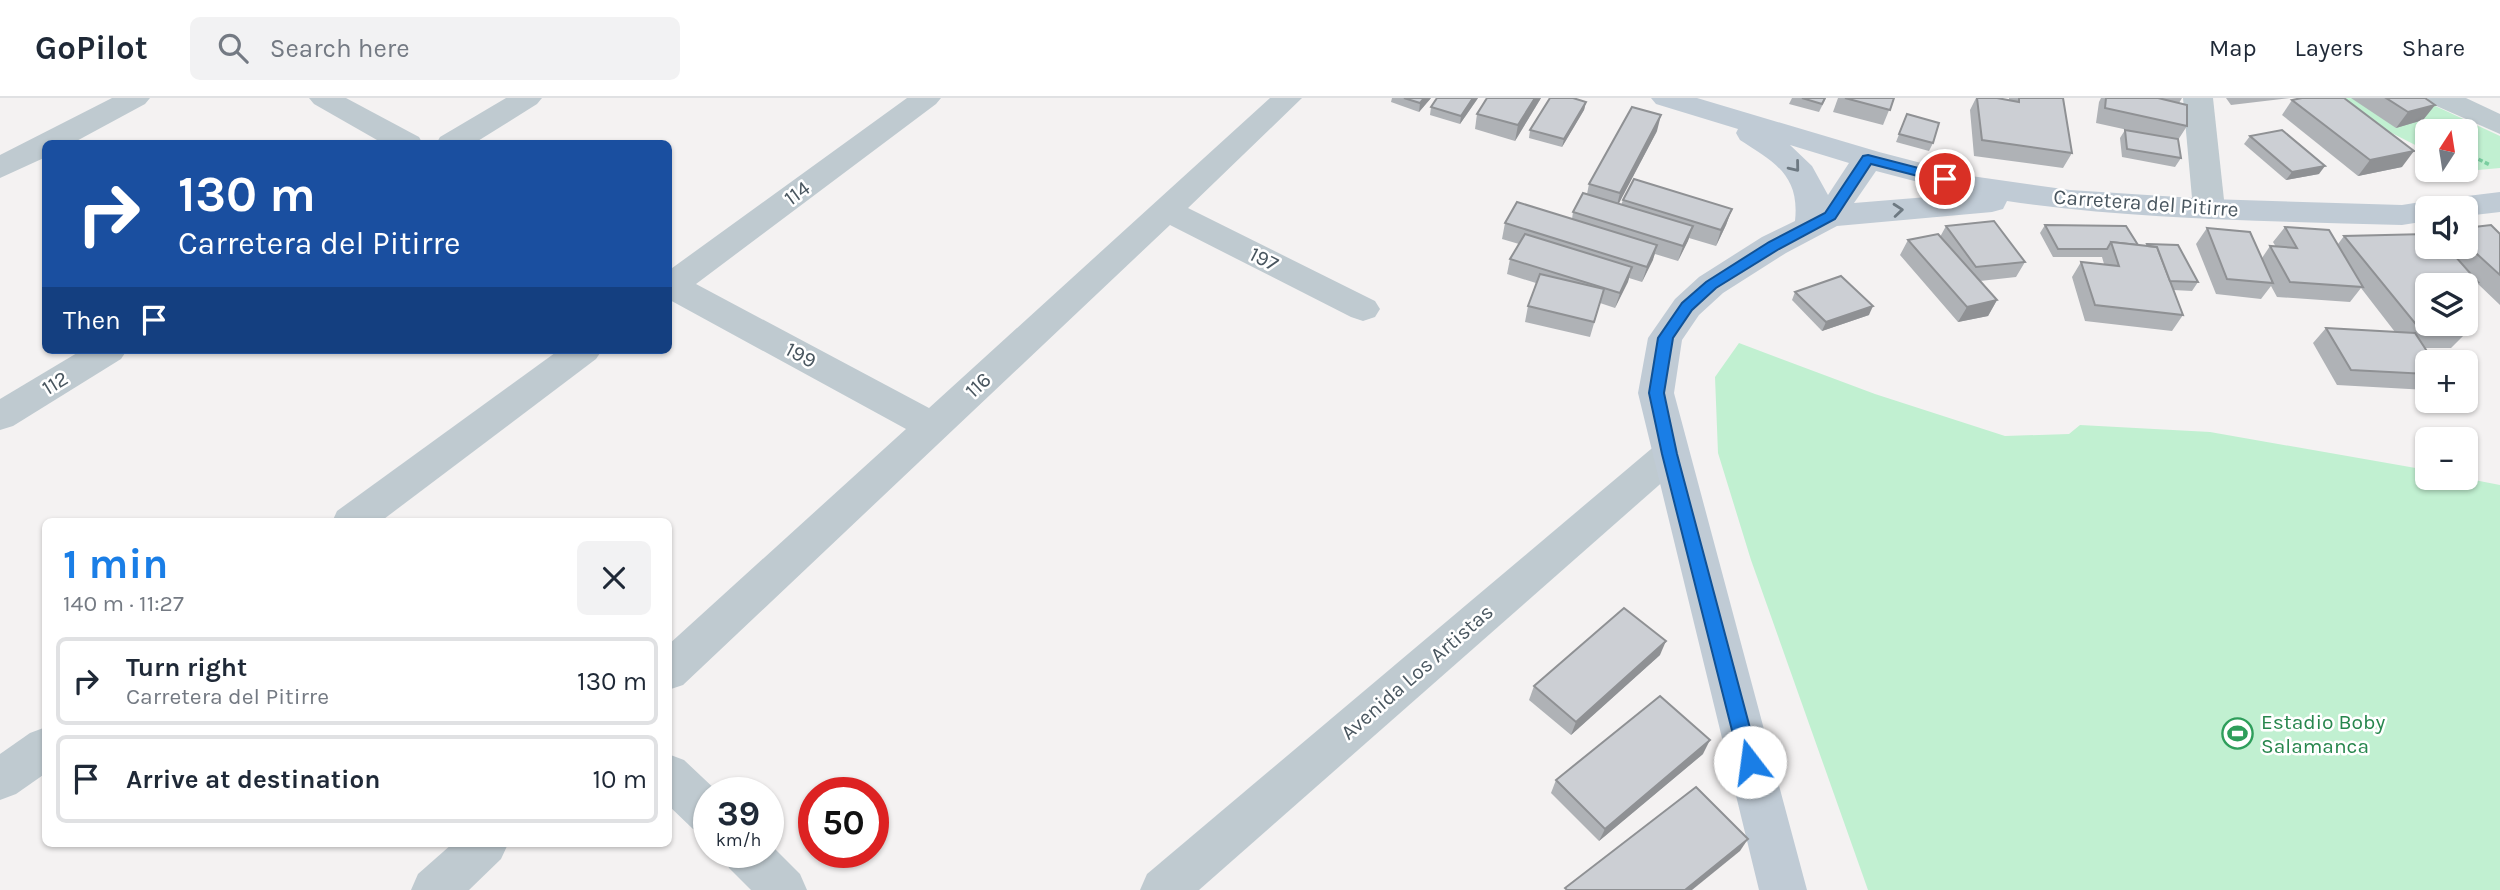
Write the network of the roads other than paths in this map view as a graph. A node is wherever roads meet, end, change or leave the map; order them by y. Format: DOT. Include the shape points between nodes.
graph roads {
  1 [pos="135,98"];
  2 [pos="324,98"];
  3 [pos="527,98"];
  4 [pos="926,98"];
  5 [pos="1287,98"];
  6 [pos="1665,98"];
  7 [pos="2198,98"];
  8 [pos="2442,98"];
  9 [pos="1720,114"];
  10 [pos="2500,125"];
  11 [pos="54,140"];
  12 [pos="401,140"];
  13 [pos="458,140"];
  14 [pos="42,146"];
  15 [pos="1868,159"];
  16 [pos="0,168"];
  17 [pos="2070,200"];
  18 [pos="2500,202"];
  19 [pos="2478,205"];
  20 [pos="2209,209"];
  21 [pos="1166,210"];
  22 [pos="2415,213"];
  23 [pos="1820,221"];
  24 [pos="672,284"];
  25 [pos="672,288"];
  26 [pos="1363,309"];
  27 [pos="102,354"];
  28 [pos="579,354"];
  29 [pos="0,416"];
  30 [pos="933,427"];
  31 [pos="1670,454"];
  32 [pos="356,518"];
  33 [pos="672,668"];
  34 [pos="42,750"];
  35 [pos="672,778"];
  36 [pos="0,780"];
  37 [pos="693,798"];
  38 [pos="482,847"];
  39 [pos="762,868"];
  40 [pos="435,890"];
  41 [pos="783,890"];
  42 [pos="1164,890"];
  43 [pos="1783,890"];
  1 -- 11 [label="street"];
  2 -- 12 [label="street"];
  3 -- 13 [label="street"];
  4 -- 24 [label="street, 114"];
  5 -- 21 [label="street, 116"];
  6 -- 9 [label="main road, Carretera del Pitirre"];
  7 -- 20 [label="street"];
  8 -- 10 [label="street"];
  9 -- 15 [label="main road, Carretera del Pitirre"];
  9 -- 23 [label="main road, one-way" via="1784,154 1804,178"];
  14 -- 16 [label="street"];
  15 -- 17 [label="main road, Carretera del Pitirre" via="1971,186"];
  15 -- 23 [label="main road"];
  17 -- 20 [label="main road, Carretera del Pitirre"];
  23 -- 17 [label="main road, one-way" via="1976,203"];
  18 -- 19 [label="main road"];
  20 -- 22 [label="main road, Carretera del Pitirre"];
  21 -- 26 [label="street, 197"];
  21 -- 30 [label="street, 116"];
  23 -- 31 [label="main road" via="1711,285 1687,307 1665,338 1656,393"];
  25 -- 30 [label="street, 199"];
  27 -- 29 [label="street, 112"];
  28 -- 32 [label="street"];
  30 -- 33 [label="street, 116"];
  31 -- 42 [label="street, Avenida Los Artistas"];
  31 -- 43 [label="main road"];
  34 -- 36 [label="street"];
  35 -- 37 [label="street"];
  38 -- 40 [label="street"];
  39 -- 41 [label="street"];
}
